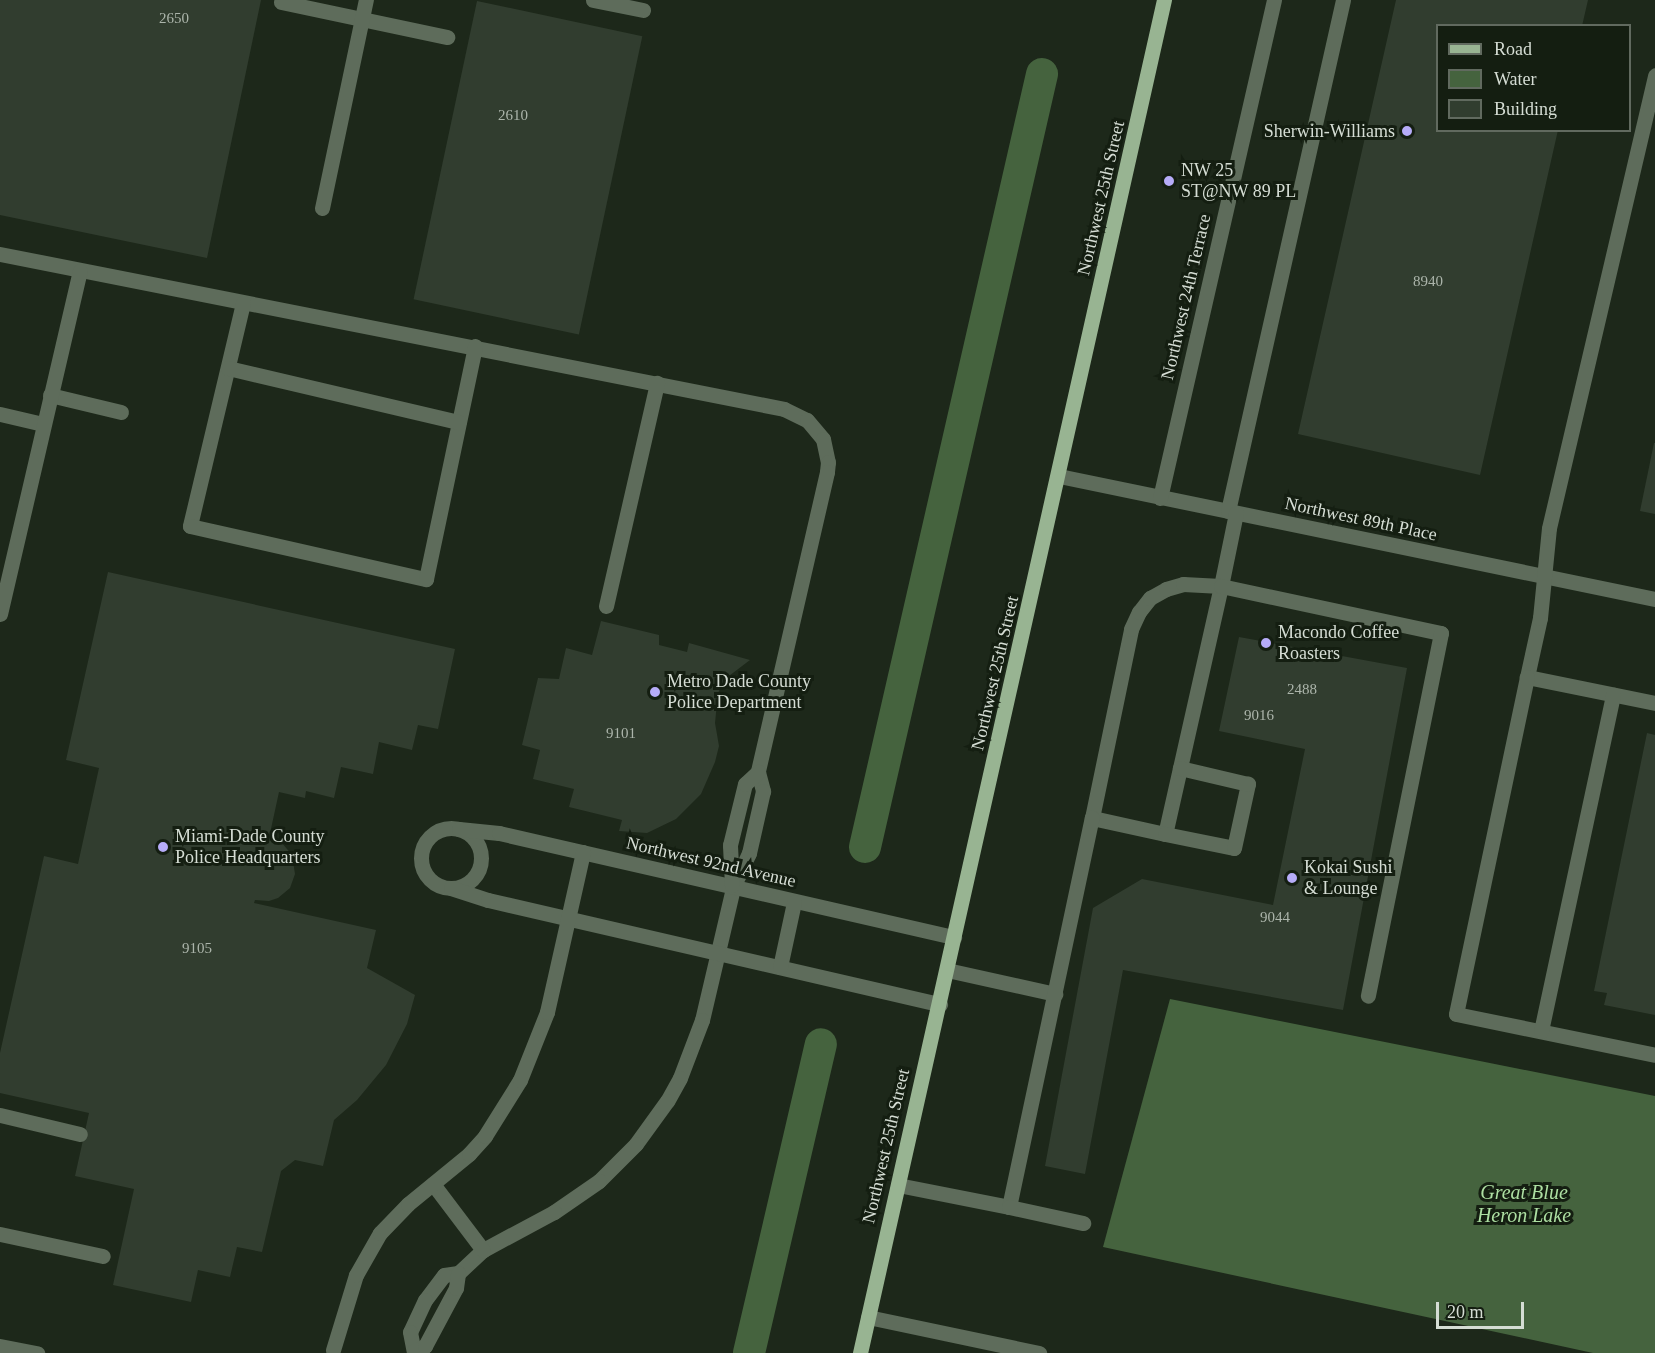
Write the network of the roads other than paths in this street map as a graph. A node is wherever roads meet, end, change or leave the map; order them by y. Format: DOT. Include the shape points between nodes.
graph roads {
  1 [pos="366,0"];
  2 [pos="593,0"];
  3 [pos="1164,0"];
  4 [pos="1274,0"];
  5 [pos="1343,0"];
  6 [pos="281,2"];
  7 [pos="643,10"];
  8 [pos="361,19"];
  9 [pos="447,37"];
  10 [pos="1655,75"];
  11 [pos="322,208"];
  12 [pos="0,254"];
  13 [pos="80,270"];
  14 [pos="243,303"];
  15 [pos="475,346"];
  16 [pos="228,368"];
  17 [pos="657,383"];
  18 [pos="50,395"];
  19 [pos="121,412"];
  20 [pos="0,414"];
  21 [pos="459,422"];
  22 [pos="43,424"];
  23 [pos="1059,476"];
  24 [pos="1160,498"];
  25 [pos="1232,512"];
  26 [pos="1543,577"];
  27 [pos="1221,586"];
  28 [pos="1655,599"];
  29 [pos="606,606"];
  30 [pos="0,614"];
  31 [pos="1527,677"];
  32 [pos="1613,695"];
  33 [pos="1655,703"];
  34 [pos="1180,768"];
  35 [pos="1092,818"];
  36 [pos="459,829"];
  37 [pos="1165,834"];
  38 [pos="583,852"];
  39 [pos="451,888"];
  40 [pos="733,888"];
  41 [pos="794,902"];
  42 [pos="567,919"];
  43 [pos="954,937"];
  44 [pos="718,952"];
  45 [pos="780,967"];
  46 [pos="947,970"];
  47 [pos="1055,994"];
  48 [pos="1368,996"];
  49 [pos="940,1004"];
  50 [pos="1540,1031"];
  51 [pos="1655,1055"];
  52 [pos="0,1115"];
  53 [pos="80,1134"];
  54 [pos="433,1184"];
  55 [pos="898,1185"];
  56 [pos="1009,1207"];
  57 [pos="1083,1223"];
  58 [pos="0,1234"];
  59 [pos="483,1250"];
  60 [pos="103,1256"];
  61 [pos="868,1317"];
  62 [pos="0,1346"];
  63 [pos="333,1350"];
  64 [pos="414,1352"];
  65 [pos="37,1353"];
  66 [pos="860,1353"];
  67 [pos="1039,1353"];
  1 -- 8 [label="street"];
  2 -- 7 [label="street"];
  3 -- 23 [label="main road, Northwest 25th Street"];
  4 -- 24 [label="street, Northwest 24th Terrace"];
  5 -- 25 [label="street"];
  6 -- 8 [label="street"];
  8 -- 9 [label="street"];
  8 -- 11 [label="street"];
  10 -- 26 [label="street" via="1549,528"];
  12 -- 13 [label="street"];
  13 -- 14 [label="street"];
  13 -- 18 [label="street"];
  14 -- 15 [label="street"];
  14 -- 16 [label="street"];
  15 -- 17 [label="street"];
  15 -- 21 [label="street"];
  16 -- 21 [label="street"];
  16 -- 21 [label="street" via="190,526 426,579"];
  17 -- 29 [label="street"];
  17 -- 40 [label="street" via="792,411 816,428 827,451 827,472 758,772 745,784 730,844"];
  18 -- 19 [label="street"];
  18 -- 22 [label="street"];
  20 -- 22 [label="street"];
  22 -- 30 [label="street"];
  23 -- 24 [label="street, Northwest 89th Place"];
  23 -- 43 [label="main road, Northwest 25th Street"];
  24 -- 25 [label="street, Northwest 89th Place"];
  25 -- 26 [label="street, Northwest 89th Place"];
  25 -- 27 [label="street"];
  26 -- 28 [label="street, Northwest 89th Place"];
  26 -- 31 [label="street" via="1540,618"];
  27 -- 34 [label="street"];
  27 -- 35 [label="street" via="1183,584 1166,589 1150,598 1139,612 1131,628"];
  27 -- 48 [label="street" via="1441,633"];
  31 -- 32 [label="street"];
  31 -- 50 [label="street" via="1456,1014"];
  32 -- 33 [label="street"];
  32 -- 50 [label="street"];
  34 -- 37 [label="street"];
  34 -- 37 [label="street" via="1248,784 1237,838 1234,848"];
  35 -- 37 [label="street"];
  35 -- 47 [label="street"];
  36 -- 38 [label="street, Northwest 92nd Avenue"];
  36 -- 39 [label="street" via="474,839 481,857 476,875"];
  36 -- 39 [label="street" via="438,830 424,844 421,854 425,874 432,882"];
  38 -- 40 [label="street, Northwest 92nd Avenue"];
  38 -- 42 [label="street"];
  39 -- 42 [label="street"];
  40 -- 41 [label="street, Northwest 92nd Avenue"];
  40 -- 44 [label="street"];
  41 -- 43 [label="street, Northwest 92nd Avenue"];
  41 -- 45 [label="street"];
  42 -- 44 [label="street"];
  42 -- 54 [label="street" via="547,1012 520,1080 485,1136"];
  43 -- 46 [label="main road, Northwest 25th Street"];
  44 -- 45 [label="street"];
  44 -- 59 [label="street" via="692,1052 667,1101 636,1144 577,1197"];
  45 -- 49 [label="street"];
  46 -- 47 [label="street"];
  46 -- 49 [label="main road, Northwest 25th Street"];
  47 -- 56 [label="street"];
  49 -- 55 [label="main road, Northwest 25th Street"];
  50 -- 51 [label="street"];
  52 -- 53 [label="street"];
  54 -- 59 [label="street"];
  54 -- 63 [label="street" via="392,1219 367,1253 348,1297"];
  55 -- 56 [label="street"];
  55 -- 61 [label="main road, Northwest 25th Street"];
  56 -- 57 [label="street"];
  58 -- 60 [label="street"];
  59 -- 64 [label="street" via="458,1273 444,1275 421,1307 410,1332"];
  61 -- 66 [label="main road, Northwest 25th Street"];
  61 -- 67 [label="street"];
  62 -- 65 [label="street"];
}
